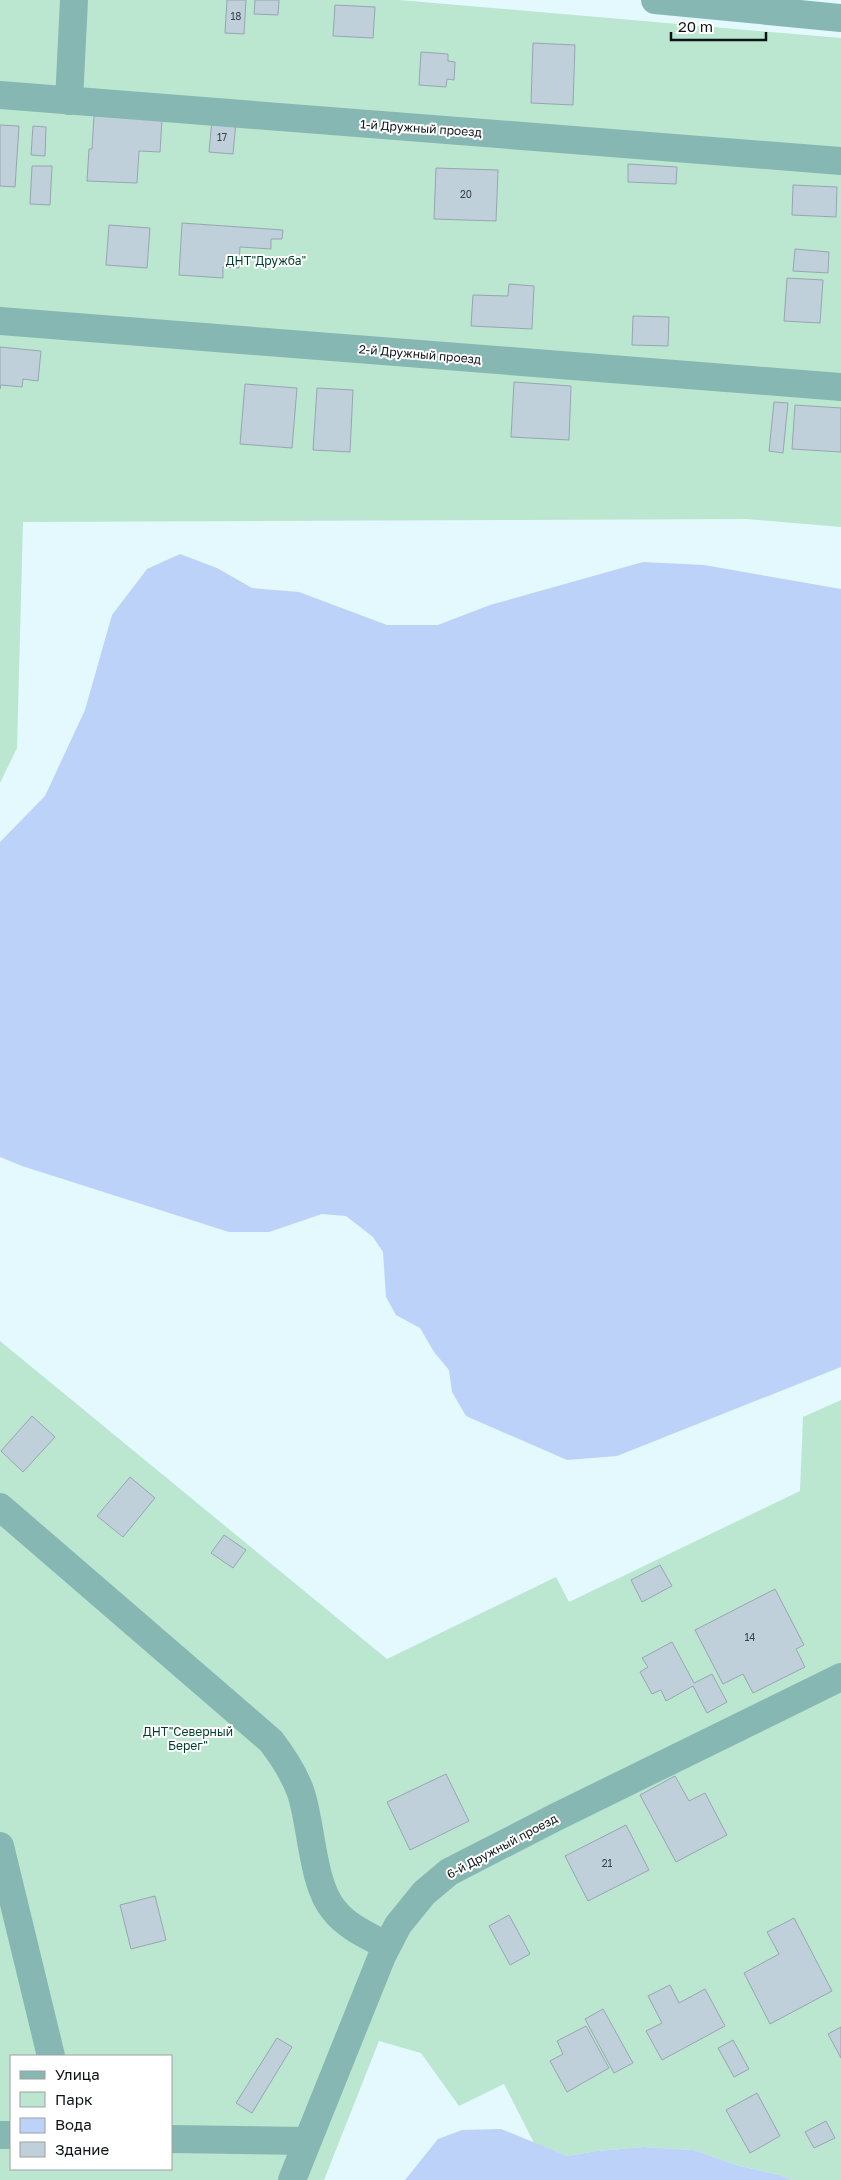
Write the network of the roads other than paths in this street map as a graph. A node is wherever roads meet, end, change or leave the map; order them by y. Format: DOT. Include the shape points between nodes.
graph roads {
  1 [pos="74,0"];
  2 [pos="655,0"];
  3 [pos="841,18"];
  4 [pos="0,95"];
  5 [pos="69,101"];
  6 [pos="841,161"];
  7 [pos="0,321"];
  8 [pos="841,387"];
  9 [pos="0,1508"];
  10 [pos="841,1677"];
  11 [pos="0,1846"];
  12 [pos="387,1946"];
  13 [pos="51,2055"];
  14 [pos="172,2139"];
  15 [pos="307,2141"];
  16 [pos="292,2180"];
  1 -- 5 [label="street"];
  2 -- 3 [label="street"];
  4 -- 5 [label="street, 1-й Дружный проезд"];
  5 -- 6 [label="street, 1-й Дружный проезд"];
  7 -- 8 [label="street, 2-й Дружный проезд"];
  9 -- 12 [label="street" via="271,1740 291,1768 301,1795 324,1896 346,1923"];
  10 -- 12 [label="street, 6-й Дружный проезд" via="449,1872 424,1893 398,1925"];
  11 -- 13 [label="street"];
  12 -- 15 [label="street, 6-й Дружный проезд"];
  14 -- 15 [label="street"];
  15 -- 16 [label="street, 6-й Дружный проезд"];
}
